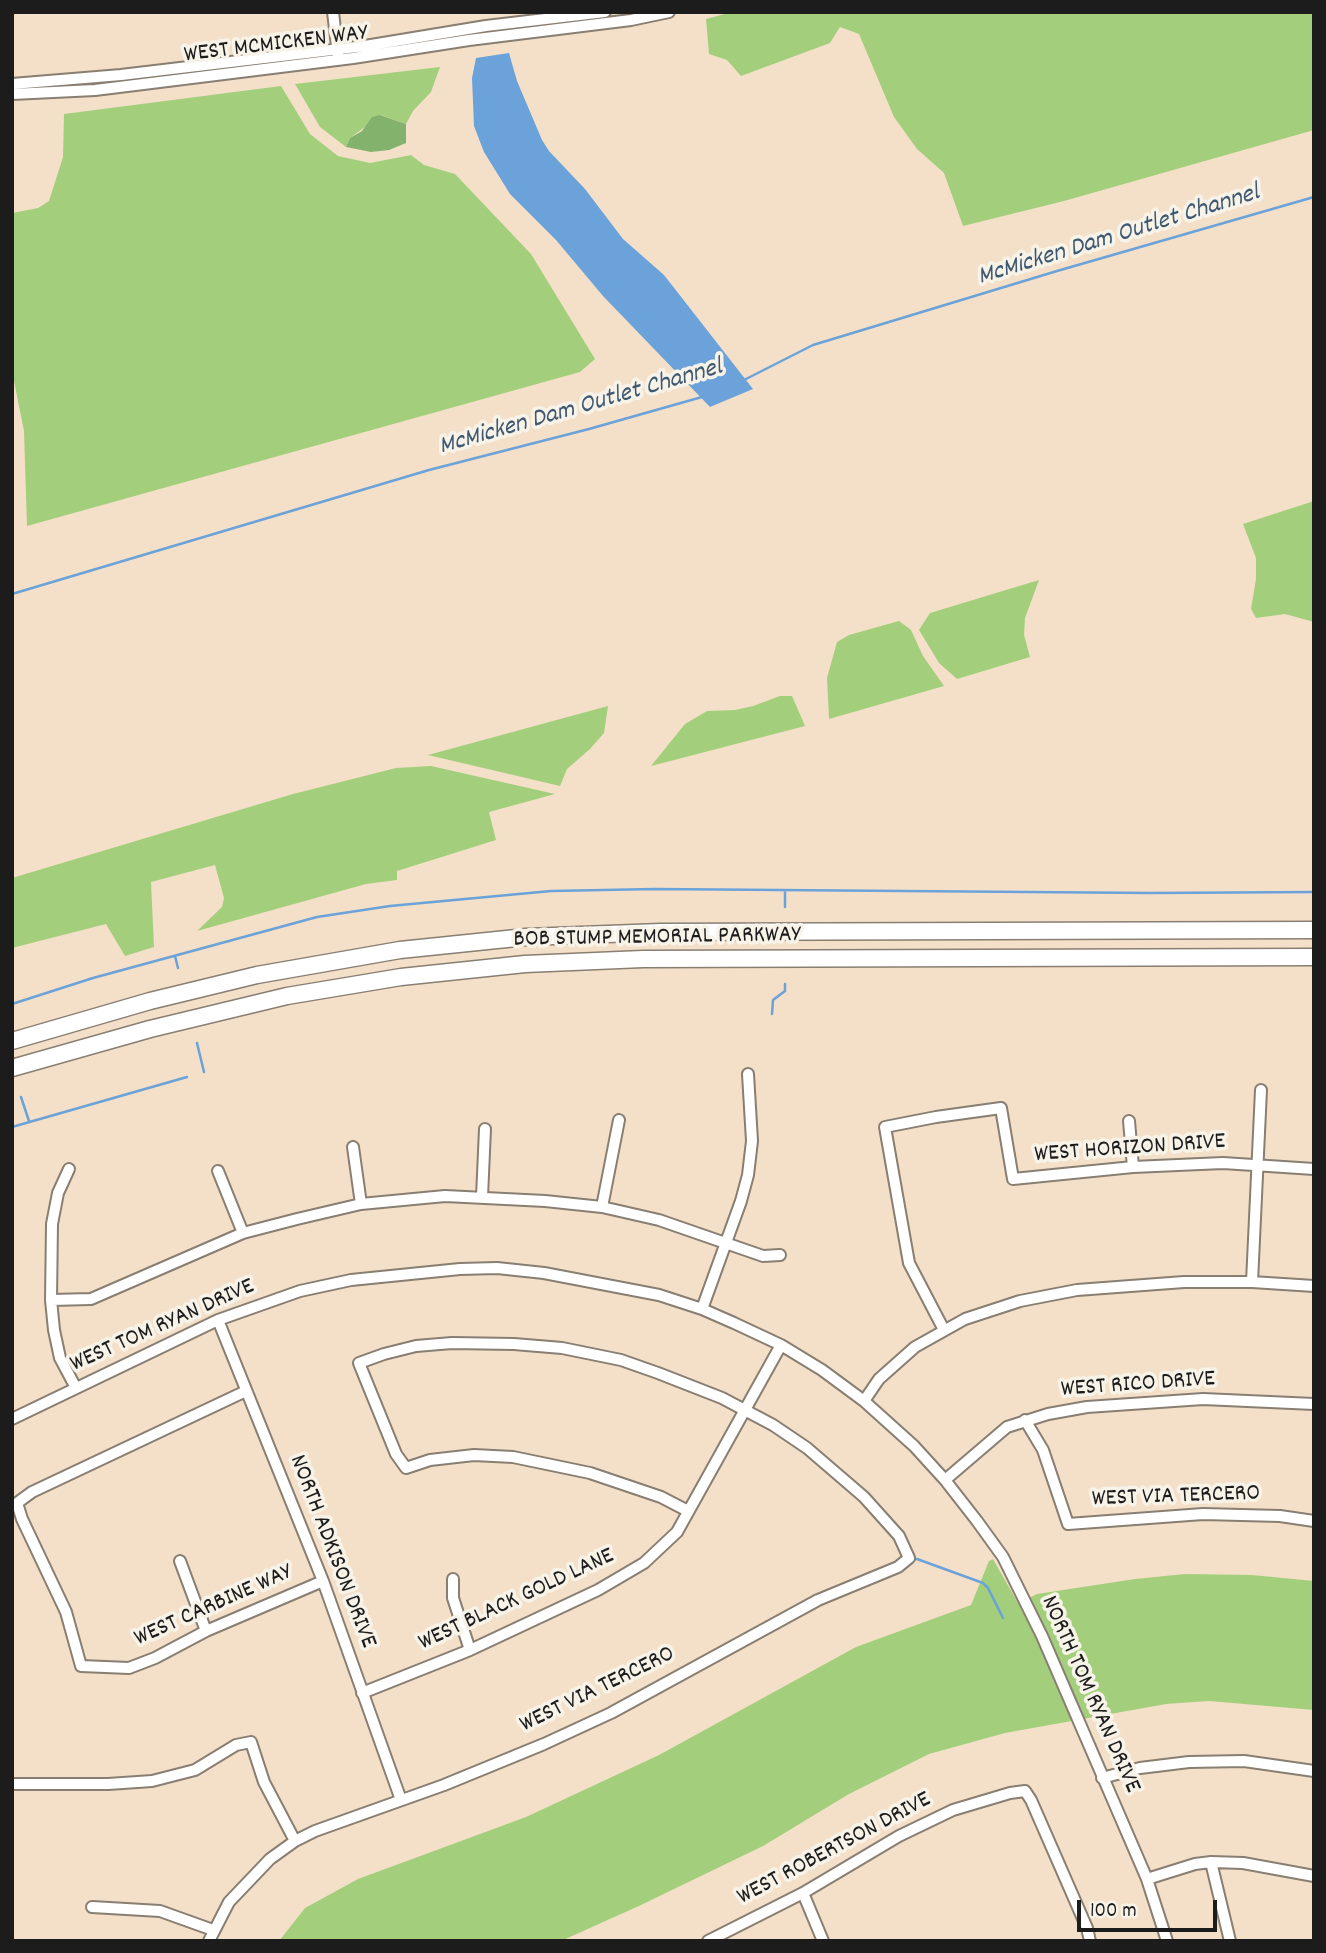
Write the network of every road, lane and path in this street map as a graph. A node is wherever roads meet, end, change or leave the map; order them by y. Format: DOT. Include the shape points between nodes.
graph roads {
  1 [pos="333,12"];
  2 [pos="604,12"];
  3 [pos="669,12"];
  4 [pos="584,17"];
  5 [pos="338,54"];
  6 [pos="12,84"];
  7 [pos="12,94"];
  8 [pos="1314,930"];
  9 [pos="1314,957"];
  10 [pos="12,1041"];
  11 [pos="12,1068"];
  12 [pos="748,1074"];
  13 [pos="1261,1090"];
  14 [pos="619,1120"];
  15 [pos="1129,1121"];
  16 [pos="485,1129"];
  17 [pos="353,1147"];
  18 [pos="1257,1165"];
  19 [pos="1133,1167"];
  20 [pos="69,1169"];
  21 [pos="1314,1169"];
  22 [pos="218,1171"];
  23 [pos="482,1197"];
  24 [pos="361,1203"];
  25 [pos="602,1207"];
  26 [pos="243,1233"];
  27 [pos="725,1242"];
  28 [pos="780,1255"];
  29 [pos="1252,1282"];
  30 [pos="1314,1286"];
  31 [pos="51,1300"];
  32 [pos="702,1308"];
  33 [pos="218,1320"];
  34 [pos="944,1329"];
  35 [pos="781,1345"];
  36 [pos="76,1388"];
  37 [pos="246,1391"];
  38 [pos="864,1401"];
  39 [pos="1314,1404"];
  40 [pos="744,1410"];
  41 [pos="12,1419"];
  42 [pos="1026,1420"];
  43 [pos="945,1480"];
  44 [pos="688,1511"];
  45 [pos="1314,1521"];
  46 [pos="180,1561"];
  47 [pos="453,1579"];
  48 [pos="323,1581"];
  49 [pos="206,1631"];
  50 [pos="470,1650"];
  51 [pos="362,1693"];
  52 [pos="1314,1771"];
  53 [pos="1102,1778"];
  54 [pos="12,1784"];
  55 [pos="401,1800"];
  56 [pos="295,1841"];
  57 [pos="1211,1862"];
  58 [pos="1314,1876"];
  59 [pos="1147,1880"];
  60 [pos="803,1893"];
  61 [pos="92,1907"];
  62 [pos="211,1935"];
  63 [pos="708,1941"];
  64 [pos="823,1941"];
  65 [pos="1090,1941"];
  66 [pos="1167,1941"];
  67 [pos="1230,1941"];
  1 -- 5 [label="street"];
  2 -- 4 [label="street, WEST MCMICKEN WAY"];
  3 -- 4 [label="street, WEST MCMICKEN WAY" via="631,20"];
  4 -- 5 [label="street, WEST MCMICKEN WAY" via="486,26"];
  5 -- 6 [label="street, WEST MCMICKEN WAY"];
  5 -- 7 [label="street, WEST MCMICKEN WAY" via="95,90"];
  8 -- 10 [label="highway, BOB STUMP MEMORIAL PARKWAY" via="631,932 526,937 400,950 257,975"];
  9 -- 11 [label="highway, BOB STUMP MEMORIAL PARKWAY" via="667,958 514,965 401,977 265,1001"];
  12 -- 27 [label="street" via="749,1163"];
  13 -- 18 [label="street"];
  14 -- 25 [label="street"];
  15 -- 19 [label="street"];
  16 -- 23 [label="street"];
  17 -- 24 [label="street"];
  18 -- 19 [label="street, WEST HORIZON DRIVE"];
  18 -- 21 [label="street, WEST HORIZON DRIVE"];
  18 -- 29 [label="street"];
  19 -- 34 [label="street, WEST HORIZON DRIVE" via="1013,1180 1001,1108 885,1128 909,1263"];
  20 -- 31 [label="street" via="52,1224"];
  22 -- 26 [label="street"];
  23 -- 24 [label="street"];
  23 -- 25 [label="street"];
  24 -- 26 [label="street"];
  25 -- 27 [label="street"];
  26 -- 31 [label="street" via="91,1300"];
  27 -- 28 [label="street" via="763,1256"];
  27 -- 32 [label="street"];
  29 -- 30 [label="street"];
  29 -- 34 [label="street" via="1077,1290 1020,1301"];
  31 -- 36 [label="street" via="60,1358"];
  32 -- 33 [label="street, WEST TOM RYAN DRIVE" via="596,1281 497,1268 351,1280 300,1291"];
  32 -- 35 [label="street, WEST TOM RYAN DRIVE"];
  33 -- 36 [label="street, WEST TOM RYAN DRIVE"];
  33 -- 37 [label="street, NORTH ADKISON DRIVE"];
  34 -- 38 [label="street" via="879,1379"];
  35 -- 38 [label="street, WEST TOM RYAN DRIVE"];
  35 -- 40 [label="street, WEST BLACK GOLD LANE"];
  36 -- 41 [label="street, WEST TOM RYAN DRIVE"];
  37 -- 48 [label="street, NORTH ADKISON DRIVE"];
  37 -- 49 [label="street, WEST CARBINE WAY" via="17,1503 66,1612 80,1666 129,1668"];
  38 -- 43 [label="street, WEST TOM RYAN DRIVE"];
  39 -- 42 [label="street, WEST RICO DRIVE" via="1203,1399 1087,1407"];
  40 -- 44 [label="street, WEST BLACK GOLD LANE"];
  40 -- 44 [label="street" via="621,1360 562,1348 452,1343 416,1346 359,1363 406,1468 441,1458 513,1457 590,1473"];
  40 -- 55 [label="street, WEST VIA TERCERO" via="807,1448 856,1489 899,1536 909,1558 898,1567 818,1600 611,1713"];
  42 -- 43 [label="street, WEST RICO DRIVE" via="1007,1427 980,1447"];
  42 -- 45 [label="street, WEST VIA TERCERO" via="1043,1450 1068,1524 1203,1514"];
  43 -- 53 [label="street, NORTH TOM RYAN DRIVE" via="1003,1557"];
  44 -- 50 [label="street, WEST BLACK GOLD LANE" via="677,1532 644,1563 598,1590"];
  46 -- 49 [label="street"];
  47 -- 50 [label="street" via="453,1598"];
  48 -- 49 [label="street, WEST CARBINE WAY"];
  48 -- 51 [label="street, NORTH ADKISON DRIVE"];
  50 -- 51 [label="street, WEST BLACK GOLD LANE"];
  51 -- 55 [label="street, NORTH ADKISON DRIVE"];
  52 -- 53 [label="street" via="1244,1761 1189,1762"];
  53 -- 59 [label="street, NORTH TOM RYAN DRIVE"];
  54 -- 56 [label="street" via="152,1781 195,1769 236,1745 251,1742 264,1782"];
  55 -- 56 [label="street, WEST VIA TERCERO"];
  56 -- 62 [label="street, WEST VIA TERCERO" via="270,1859 229,1902"];
  57 -- 58 [label="street"];
  57 -- 59 [label="street"];
  57 -- 67 [label="street"];
  59 -- 66 [label="street, NORTH TOM RYAN DRIVE"];
  60 -- 63 [label="street, WEST ROBERTSON DRIVE"];
  60 -- 64 [label="street"];
  60 -- 65 [label="street, WEST ROBERTSON DRIVE" via="953,1810 1025,1791"];
  61 -- 62 [label="street" via="160,1911"];
}
